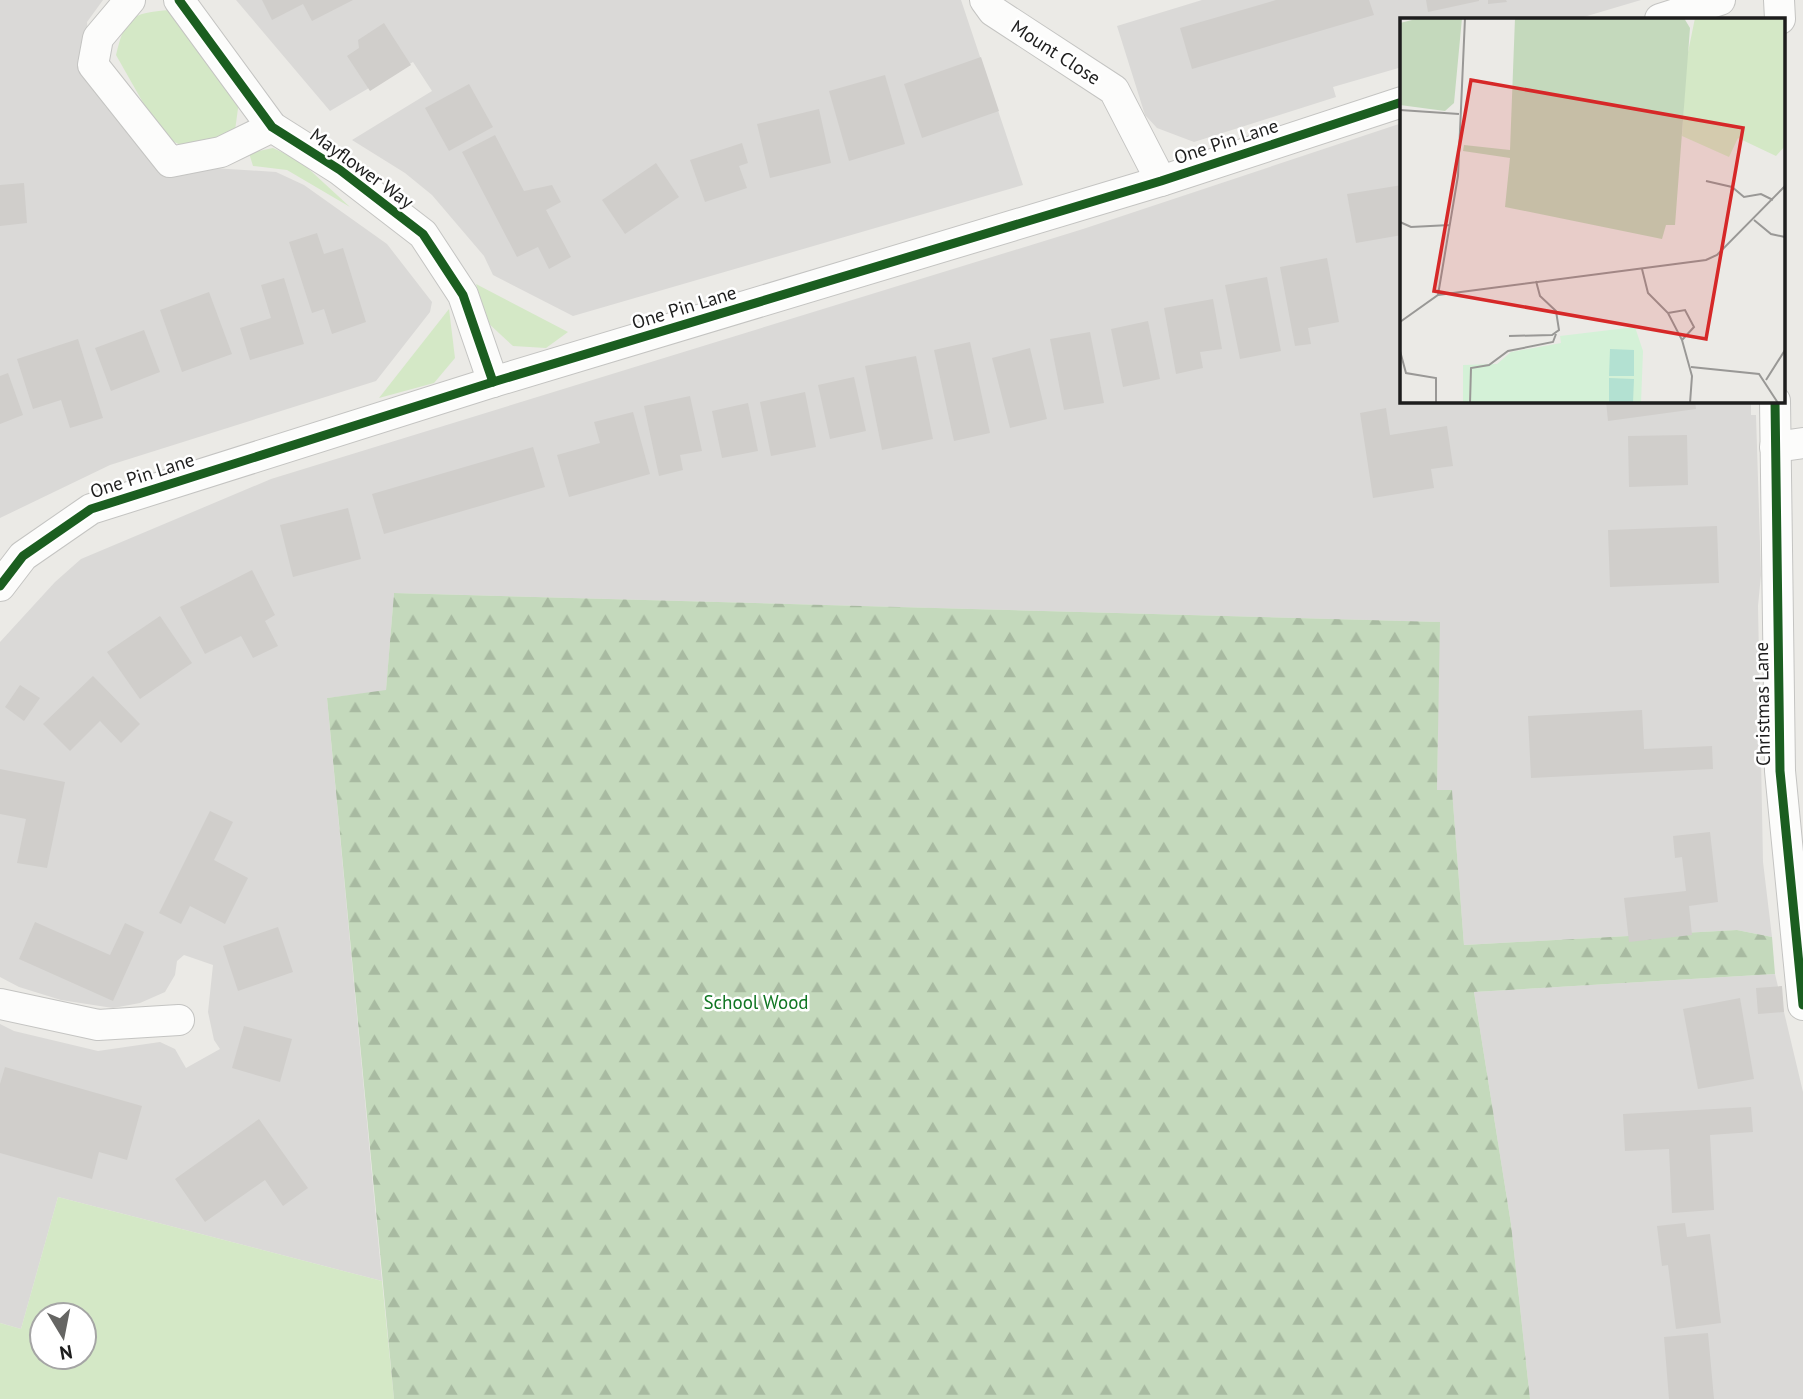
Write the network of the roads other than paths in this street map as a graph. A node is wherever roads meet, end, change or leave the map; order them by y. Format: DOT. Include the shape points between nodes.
graph roads {
  1 [pos="131,0"];
  2 [pos="179,0"];
  3 [pos="985,0"];
  4 [pos="1720,0"];
  5 [pos="1779,0"];
  6 [pos="1663,18"];
  7 [pos="1780,18"];
  8 [pos="1400,103"];
  9 [pos="272,127"];
  10 [pos="1161,181"];
  11 [pos="493,382"];
  12 [pos="1775,402"];
  13 [pos="1789,445"];
  14 [pos="0,586"];
  15 [pos="0,1004"];
  16 [pos="1803,1005"];
  17 [pos="179,1020"];
  1 -- 9 [label="street" via="97,38 93,65 170,162 221,152"];
  2 -- 9 [label="street, Mayflower Way"];
  3 -- 10 [label="street, Mount Close" via="993,11 1114,90"];
  4 -- 6 [label="street"];
  5 -- 7 [label="street"];
  8 -- 10 [label="street, One Pin Lane"];
  9 -- 11 [label="street, Mayflower Way" via="340,170 423,234 463,295"];
  10 -- 11 [label="street, One Pin Lane"];
  11 -- 14 [label="street, One Pin Lane" via="91,509 23,555"];
  12 -- 13 [label="street, Christmas Lane"];
  13 -- 16 [label="street, Christmas Lane" via="1780,771"];
  15 -- 17 [label="street" via="98,1025"];
}
